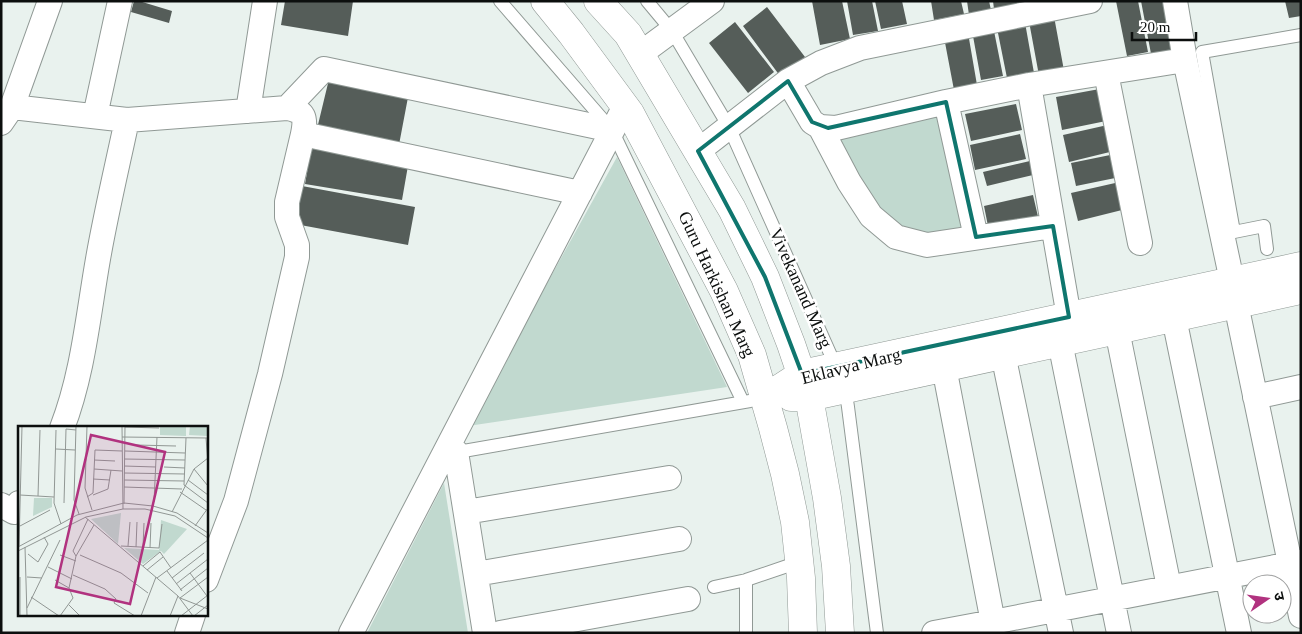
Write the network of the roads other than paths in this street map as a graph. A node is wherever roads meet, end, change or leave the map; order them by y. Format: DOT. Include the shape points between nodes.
graph roads {
  1 [pos="50,1"];
  2 [pos="120,1"];
  3 [pos="265,1"];
  4 [pos="500,1"];
  5 [pos="545,1"];
  6 [pos="598,1"];
  7 [pos="647,1"];
  8 [pos="712,1"];
  9 [pos="1090,1"];
  10 [pos="1175,1"];
  11 [pos="672,31"];
  12 [pos="1301,36"];
  13 [pos="640,54"];
  14 [pos="1185,60"];
  15 [pos="1106,73"];
  16 [pos="788,81"];
  17 [pos="1029,85"];
  18 [pos="946,102"];
  19 [pos="624,106"];
  20 [pos="288,108"];
  21 [pos="248,111"];
  22 [pos="7,115"];
  23 [pos="95,116"];
  24 [pos="127,120"];
  25 [pos="729,127"];
  26 [pos="820,127"];
  27 [pos="612,130"];
  28 [pos="302,134"];
  29 [pos="698,151"];
  30 [pos="580,193"];
  31 [pos="1053,226"];
  32 [pos="976,237"];
  33 [pos="1140,243"];
  34 [pos="1268,250"];
  35 [pos="1301,266"];
  36 [pos="1301,290"];
  37 [pos="1234,293"];
  38 [pos="1069,317"];
  39 [pos="1174,318"];
  40 [pos="1118,330"];
  41 [pos="1060,342"];
  42 [pos="1003,354"];
  43 [pos="944,367"];
  44 [pos="841,377"];
  45 [pos="805,385"];
  46 [pos="1301,387"];
  47 [pos="1255,397"];
  48 [pos="754,400"];
  49 [pos="63,426"];
  50 [pos="450,453"];
  51 [pos="669,478"];
  52 [pos="466,512"];
  53 [pos="679,540"];
  54 [pos="799,562"];
  55 [pos="1295,562"];
  56 [pos="476,574"];
  57 [pos="208,575"];
  58 [pos="1227,575"];
  59 [pos="746,580"];
  60 [pos="714,587"];
  61 [pos="1169,587"];
  62 [pos="1113,598"];
  63 [pos="688,599"];
  64 [pos="1056,610"];
  65 [pos="193,616"];
  66 [pos="1301,616"];
  67 [pos="994,628"];
  68 [pos="186,633"];
  69 [pos="351,633"];
  70 [pos="485,633"];
  71 [pos="500,633"];
  72 [pos="746,633"];
  73 [pos="803,633"];
  74 [pos="840,633"];
  75 [pos="877,633"];
  76 [pos="934,633"];
  77 [pos="1061,633"];
  78 [pos="1119,633"];
  79 [pos="1239,633"];
  1 -- 22 [label="street"];
  2 -- 23 [label="street"];
  3 -- 21 [label="street"];
  4 -- 27 [label="lane"];
  5 -- 19 [label="main road, Guru Harkishan Marg"];
  6 -- 13 [label="main road" via="628,34"];
  7 -- 11 [label="lane, Vivekanand Marg"];
  8 -- 11 [label="street"];
  9 -- 16 [label="street" via="860,48 821,63"];
  10 -- 14 [label="street"];
  11 -- 13 [label="street"];
  11 -- 25 [label="lane, Vivekanand Marg"];
  12 -- 34 [label="lane" via="1202,52 1234,232 1264,226"];
  13 -- 29 [label="main road"];
  14 -- 15 [label="street"];
  14 -- 37 [label="street"];
  15 -- 17 [label="street"];
  15 -- 33 [label="street"];
  16 -- 25 [label="street"];
  16 -- 26 [label="street" via="812,122"];
  17 -- 18 [label="street"];
  17 -- 31 [label="street"];
  18 -- 26 [label="street" via="836,128"];
  18 -- 32 [label="street"];
  19 -- 27 [label="street"];
  19 -- 48 [label="main road, Guru Harkishan Marg" via="724,291 752,355"];
  20 -- 21 [label="street"];
  20 -- 27 [label="street" via="324,69"];
  20 -- 28 [label="street" via="302,114 305,122"];
  21 -- 24 [label="street"];
  22 -- 23 [label="street"];
  23 -- 24 [label="street"];
  24 -- 49 [label="street" via="100,244 78,378"];
  25 -- 29 [label="street"];
  25 -- 44 [label="lane, Vivekanand Marg"];
  26 -- 32 [label="street" via="871,216 896,237 926,245"];
  27 -- 30 [label="street"];
  27 -- 48 [label="lane"];
  28 -- 30 [label="street"];
  28 -- 57 [label="street" via="286,202 298,258 236,501"];
  29 -- 45 [label="main road" via="732,209 765,277"];
  30 -- 50 [label="street"];
  31 -- 32 [label="street"];
  31 -- 38 [label="street"];
  35 -- 37 [label="main road, Eklavya Marg"];
  36 -- 37 [label="main road, Eklavya Marg"];
  37 -- 38 [label="main road, Eklavya Marg"];
  37 -- 39 [label="main road, Eklavya Marg"];
  37 -- 47 [label="street"];
  38 -- 44 [label="main road, Eklavya Marg"];
  39 -- 40 [label="main road, Eklavya Marg"];
  39 -- 58 [label="street"];
  40 -- 41 [label="main road, Eklavya Marg"];
  40 -- 61 [label="street"];
  41 -- 42 [label="main road, Eklavya Marg"];
  41 -- 62 [label="street"];
  42 -- 43 [label="main road, Eklavya Marg"];
  42 -- 64 [label="street"];
  43 -- 44 [label="main road, Eklavya Marg"];
  43 -- 67 [label="street"];
  44 -- 45 [label="main road, Eklavya Marg"];
  44 -- 75 [label="lane, Vivekanand Marg" via="848,407"];
  45 -- 48 [label="main road, Eklavya Marg"];
  45 -- 74 [label="main road" via="827,498"];
  46 -- 47 [label="street"];
  47 -- 55 [label="street"];
  48 -- 50 [label="lane"];
  48 -- 54 [label="main road, Guru Harkishan Marg" via="785,474"];
  50 -- 52 [label="street"];
  50 -- 69 [label="street"];
  51 -- 52 [label="street"];
  52 -- 56 [label="street"];
  53 -- 56 [label="street"];
  54 -- 59 [label="lane"];
  54 -- 73 [label="main road, Guru Harkishan Marg"];
  55 -- 58 [label="street"];
  55 -- 66 [label="street"];
  56 -- 70 [label="street"];
  58 -- 61 [label="street"];
  58 -- 79 [label="street"];
  59 -- 60 [label="lane"];
  59 -- 72 [label="lane"];
  61 -- 62 [label="street"];
  62 -- 64 [label="street"];
  62 -- 78 [label="street"];
  63 -- 71 [label="street"];
  64 -- 67 [label="street"];
  64 -- 77 [label="street"];
  65 -- 68 [label="street"];
  67 -- 76 [label="street"];
}
